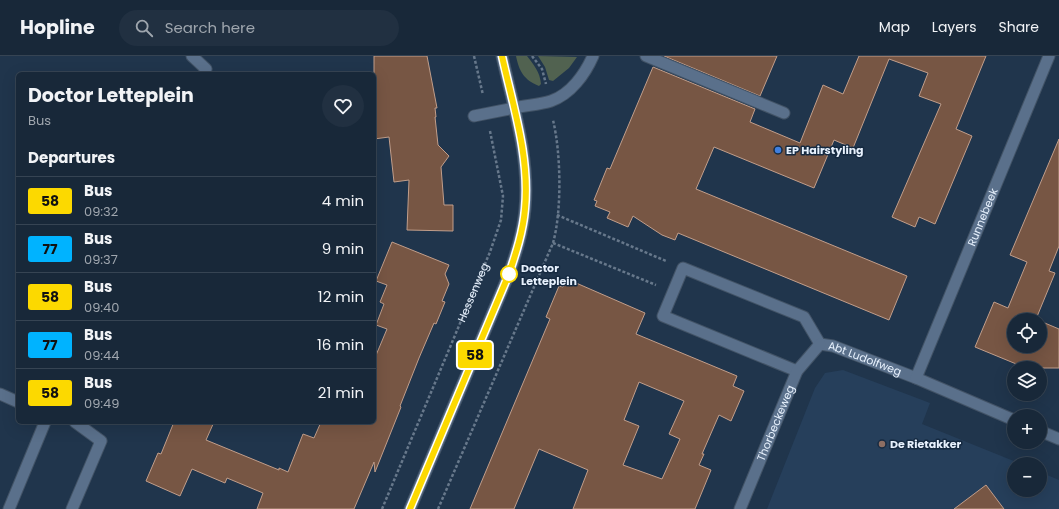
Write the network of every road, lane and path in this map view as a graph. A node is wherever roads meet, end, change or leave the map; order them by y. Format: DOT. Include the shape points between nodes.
graph roads {
  1 [pos="192,56"];
  2 [pos="474,56"];
  3 [pos="502,56"];
  4 [pos="532,56"];
  5 [pos="593,56"];
  6 [pos="646,56"];
  7 [pos="1049,56"];
  8 [pos="205,72"];
  9 [pos="546,85"];
  10 [pos="514,108"];
  11 [pos="487,113"];
  12 [pos="784,113"];
  13 [pos="474,116"];
  14 [pos="554,124"];
  15 [pos="557,215"];
  16 [pos="553,243"];
  17 [pos="683,268"];
  18 [pos="673,292"];
  19 [pos="820,344"];
  20 [pos="798,371"];
  21 [pos="916,378"];
  22 [pos="0,394"];
  23 [pos="16,401"];
  24 [pos="1007,417"];
  25 [pos="44,424"];
  26 [pos="78,424"];
  27 [pos="1047,434"];
  28 [pos="1059,439"];
  29 [pos="8,509"];
  30 [pos="72,509"];
  31 [pos="382,509"];
  32 [pos="410,509"];
  33 [pos="438,509"];
  34 [pos="740,509"];
  1 -- 8 [label="street" via="206,69"];
  2 -- 11 [label="path"];
  3 -- 10 [label="street"];
  4 -- 9 [label="path" via="542,69"];
  5 -- 10 [label="street" via="574,85 555,99"];
  6 -- 12 [label="street"];
  7 -- 21 [label="street, Runnebeek"];
  10 -- 11 [label="street"];
  10 -- 32 [label="street" via="523,151 525,178 525,210 520,240 509,274"];
  11 -- 13 [label="street"];
  11 -- 31 [label="path, Hessenweg" via="503,196 501,220 490,252"];
  14 -- 15 [label="path" via="558,158"];
  15 -- 16 [label="path"];
  15 -- 17 [label="path"];
  16 -- 18 [label="path"];
  16 -- 33 [label="path"];
  17 -- 18 [label="street"];
  17 -- 19 [label="street, Abt Ludolfweg" via="804,316"];
  18 -- 20 [label="street" via="663,316"];
  19 -- 20 [label="street, Thorbeckeweg"];
  19 -- 21 [label="street, Abt Ludolfweg" via="833,346"];
  20 -- 34 [label="street, Thorbeckeweg"];
  21 -- 24 [label="street, Abt Ludolfweg"];
  22 -- 23 [label="street"];
  25 -- 29 [label="street"];
  26 -- 30 [label="street" via="101,441"];
  27 -- 28 [label="street"];
}
